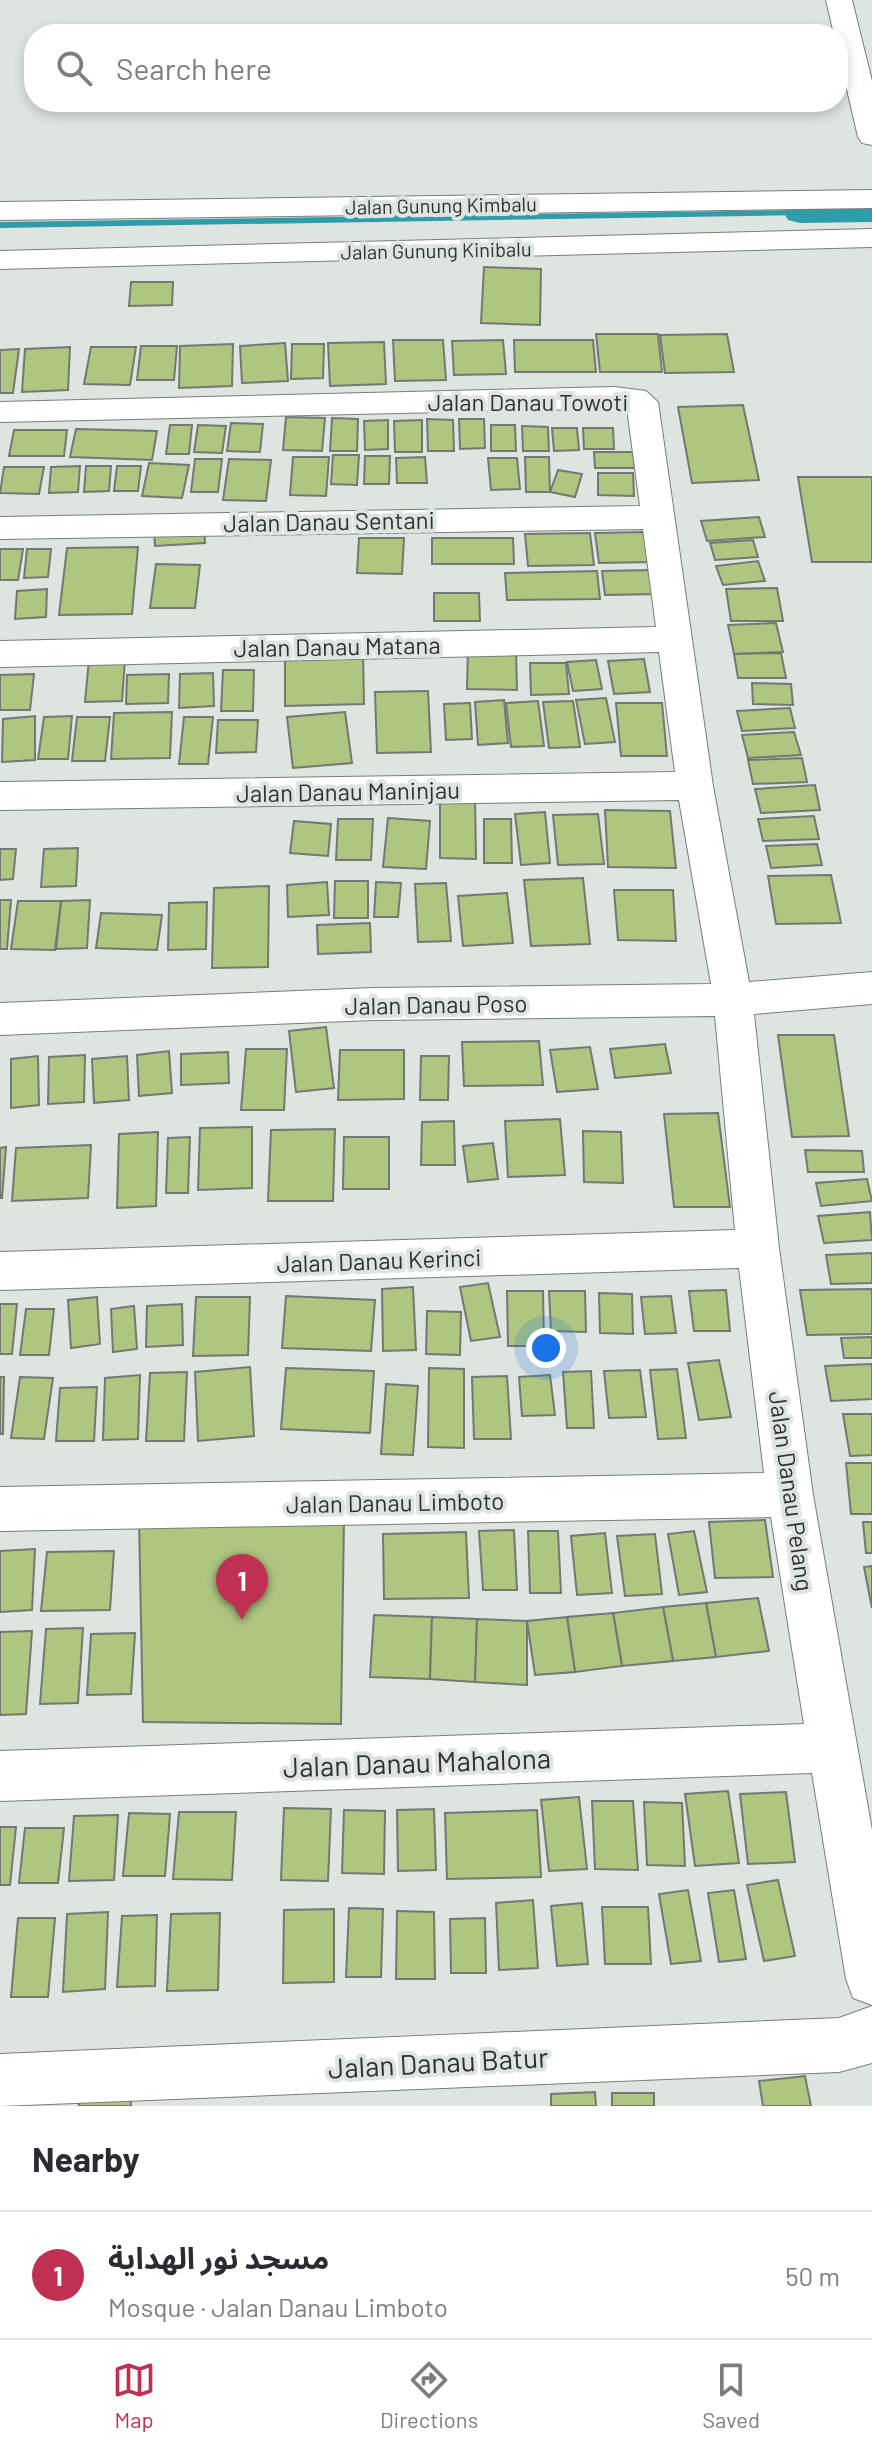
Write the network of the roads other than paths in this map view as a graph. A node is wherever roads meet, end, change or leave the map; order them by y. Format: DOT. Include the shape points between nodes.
graph roads {
  1 [pos="839,0"];
  2 [pos="845,24"];
  3 [pos="848,37"];
  4 [pos="872,137"];
  5 [pos="872,199"];
  6 [pos="6,211"];
  7 [pos="872,238"];
  8 [pos="0,260"];
  9 [pos="0,412"];
  10 [pos="658,517"];
  11 [pos="0,528"];
  12 [pos="674,639"];
  13 [pos="0,654"];
  14 [pos="695,786"];
  15 [pos="0,796"];
  16 [pos="872,988"];
  17 [pos="733,1000"];
  18 [pos="0,1019"];
  19 [pos="758,1248"];
  20 [pos="0,1271"];
  21 [pos="790,1495"];
  22 [pos="0,1509"];
  23 [pos="833,1748"];
  24 [pos="0,1776"];
  25 [pos="872,1979"];
  26 [pos="872,2033"];
  27 [pos="0,2081"];
  1 -- 2 [label="street"];
  3 -- 4 [label="street"];
  5 -- 6 [label="street, Jalan Gunung Kimbalu"];
  7 -- 8 [label="street, Jalan Gunung Kinibalu"];
  9 -- 10 [label="street, Jalan Danau Towoti" via="630,397 644,405"];
  10 -- 11 [label="street, Jalan Danau Sentani"];
  10 -- 12 [label="street, Jalan Danau Towoti"];
  12 -- 13 [label="street, Jalan Danau Matana"];
  12 -- 14 [label="street, Jalan Danau Towoti"];
  14 -- 15 [label="street, Jalan Danau Maninjau"];
  14 -- 17 [label="street, Jalan Danau Towoti"];
  16 -- 17 [label="street, Jalan Danau Poso"];
  17 -- 18 [label="street, Jalan Danau Poso" via="373,1004"];
  17 -- 19 [label="street, Jalan Danau Pelang"];
  19 -- 20 [label="street, Jalan Danau Kerinci"];
  19 -- 21 [label="street, Jalan Danau Pelang"];
  21 -- 22 [label="street, Jalan Danau Limboto"];
  21 -- 23 [label="street, Jalan Danau Pelang"];
  23 -- 24 [label="street, Jalan Danau Mahalona"];
  23 -- 25 [label="street, Jalan Danau Pelang"];
  26 -- 27 [label="street, Jalan Danau Batur" via="839,2045"];
}
